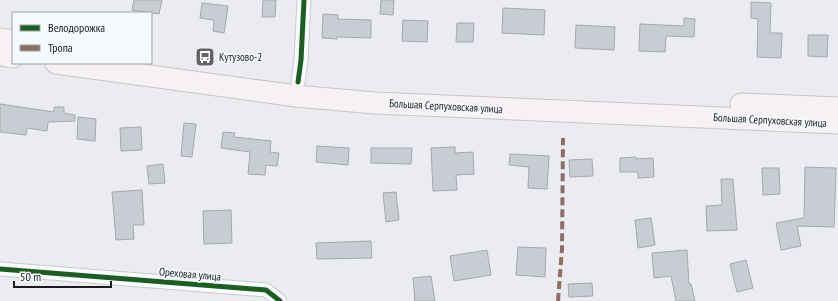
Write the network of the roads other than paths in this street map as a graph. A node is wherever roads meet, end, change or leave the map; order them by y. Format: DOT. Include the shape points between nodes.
graph roads {
  1 [pos="304,0"];
  2 [pos="0,39"];
  3 [pos="12,41"];
  4 [pos="0,55"];
  5 [pos="12,57"];
  6 [pos="152,62"];
  7 [pos="63,64"];
  8 [pos="298,82"];
  9 [pos="838,108"];
  10 [pos="838,123"];
  11 [pos="0,268"];
  12 [pos="280,301"];
  1 -- 8 [label="street"];
  2 -- 3 [label="main road"];
  4 -- 5 [label="main road"];
  6 -- 8 [label="main road, Большая Серпуховская улица"];
  7 -- 10 [label="main road, Большая Серпуховская улица" via="296,96 374,103"];
  8 -- 9 [label="main road, Большая Серпуховская улица" via="404,90"];
  11 -- 12 [label="street, Ореховая улица" via="266,290"];
}
